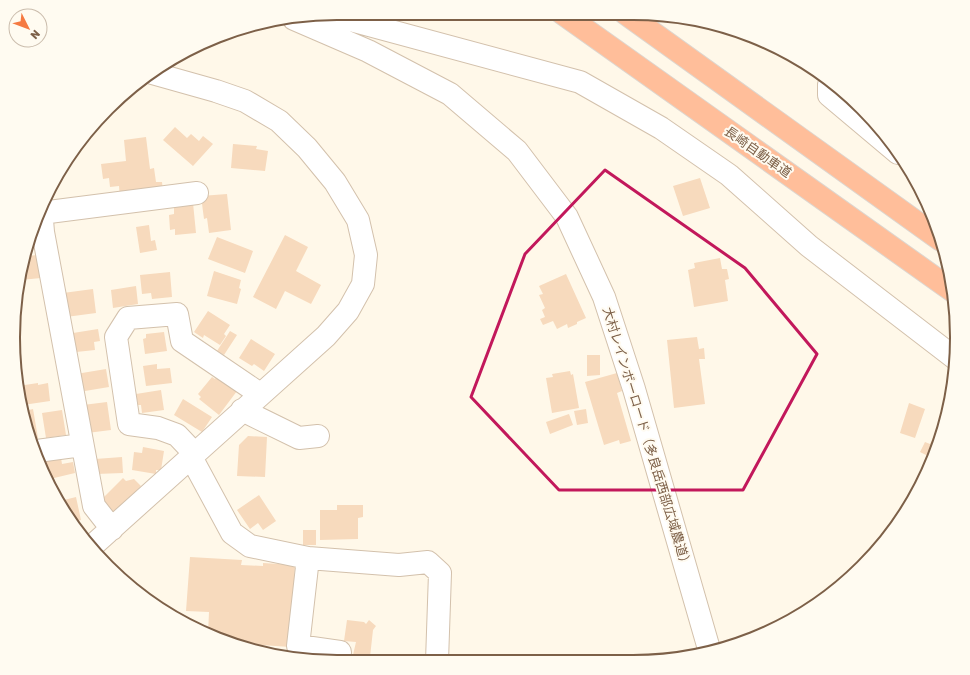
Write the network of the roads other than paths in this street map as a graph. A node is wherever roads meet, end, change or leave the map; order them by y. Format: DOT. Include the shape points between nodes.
graph roads {
  1 [pos="350,20"];
  2 [pos="572,20"];
  3 [pos="635,20"];
  4 [pos="302,22"];
  5 [pos="159,75"];
  6 [pos="829,88"];
  7 [pos="879,138"];
  8 [pos="197,193"];
  9 [pos="42,221"];
  10 [pos="40,227"];
  11 [pos="933,234"];
  12 [pos="945,286"];
  13 [pos="949,354"];
  14 [pos="260,394"];
  15 [pos="242,410"];
  16 [pos="318,436"];
  17 [pos="82,445"];
  18 [pos="41,450"];
  19 [pos="193,455"];
  20 [pos="103,537"];
  21 [pos="101,549"];
  22 [pos="308,558"];
  23 [pos="708,646"];
  24 [pos="340,655"];
  25 [pos="437,655"];
  1 -- 13 [label="street" via="580,82 661,128 730,175 809,246"];
  2 -- 12 [label="highway, 長崎自動車道"];
  3 -- 11 [label="highway"];
  4 -- 23 [label="street, 大村レインボーロード（多良岳西部広域農道）" via="368,50 450,94 517,151 567,217 604,297 634,390"];
  5 -- 14 [label="street" via="245,101 280,121 335,182 358,220 366,255 363,284 348,311 326,336"];
  6 -- 7 [label="street" via="829,95"];
  8 -- 9 [label="street"];
  10 -- 17 [label="street"];
  14 -- 15 [label="street"];
  14 -- 19 [label="street" via="182,341 177,314 128,318 116,337 129,424 158,428 177,435"];
  15 -- 16 [label="street" via="299,438"];
  15 -- 19 [label="street"];
  17 -- 18 [label="street"];
  17 -- 20 [label="street"];
  19 -- 20 [label="street"];
  19 -- 22 [label="street" via="232,533 250,546"];
  20 -- 21 [label="street"];
  22 -- 24 [label="street" via="298,646 340,652"];
  22 -- 25 [label="street" via="399,565 428,562 440,573"];
}
